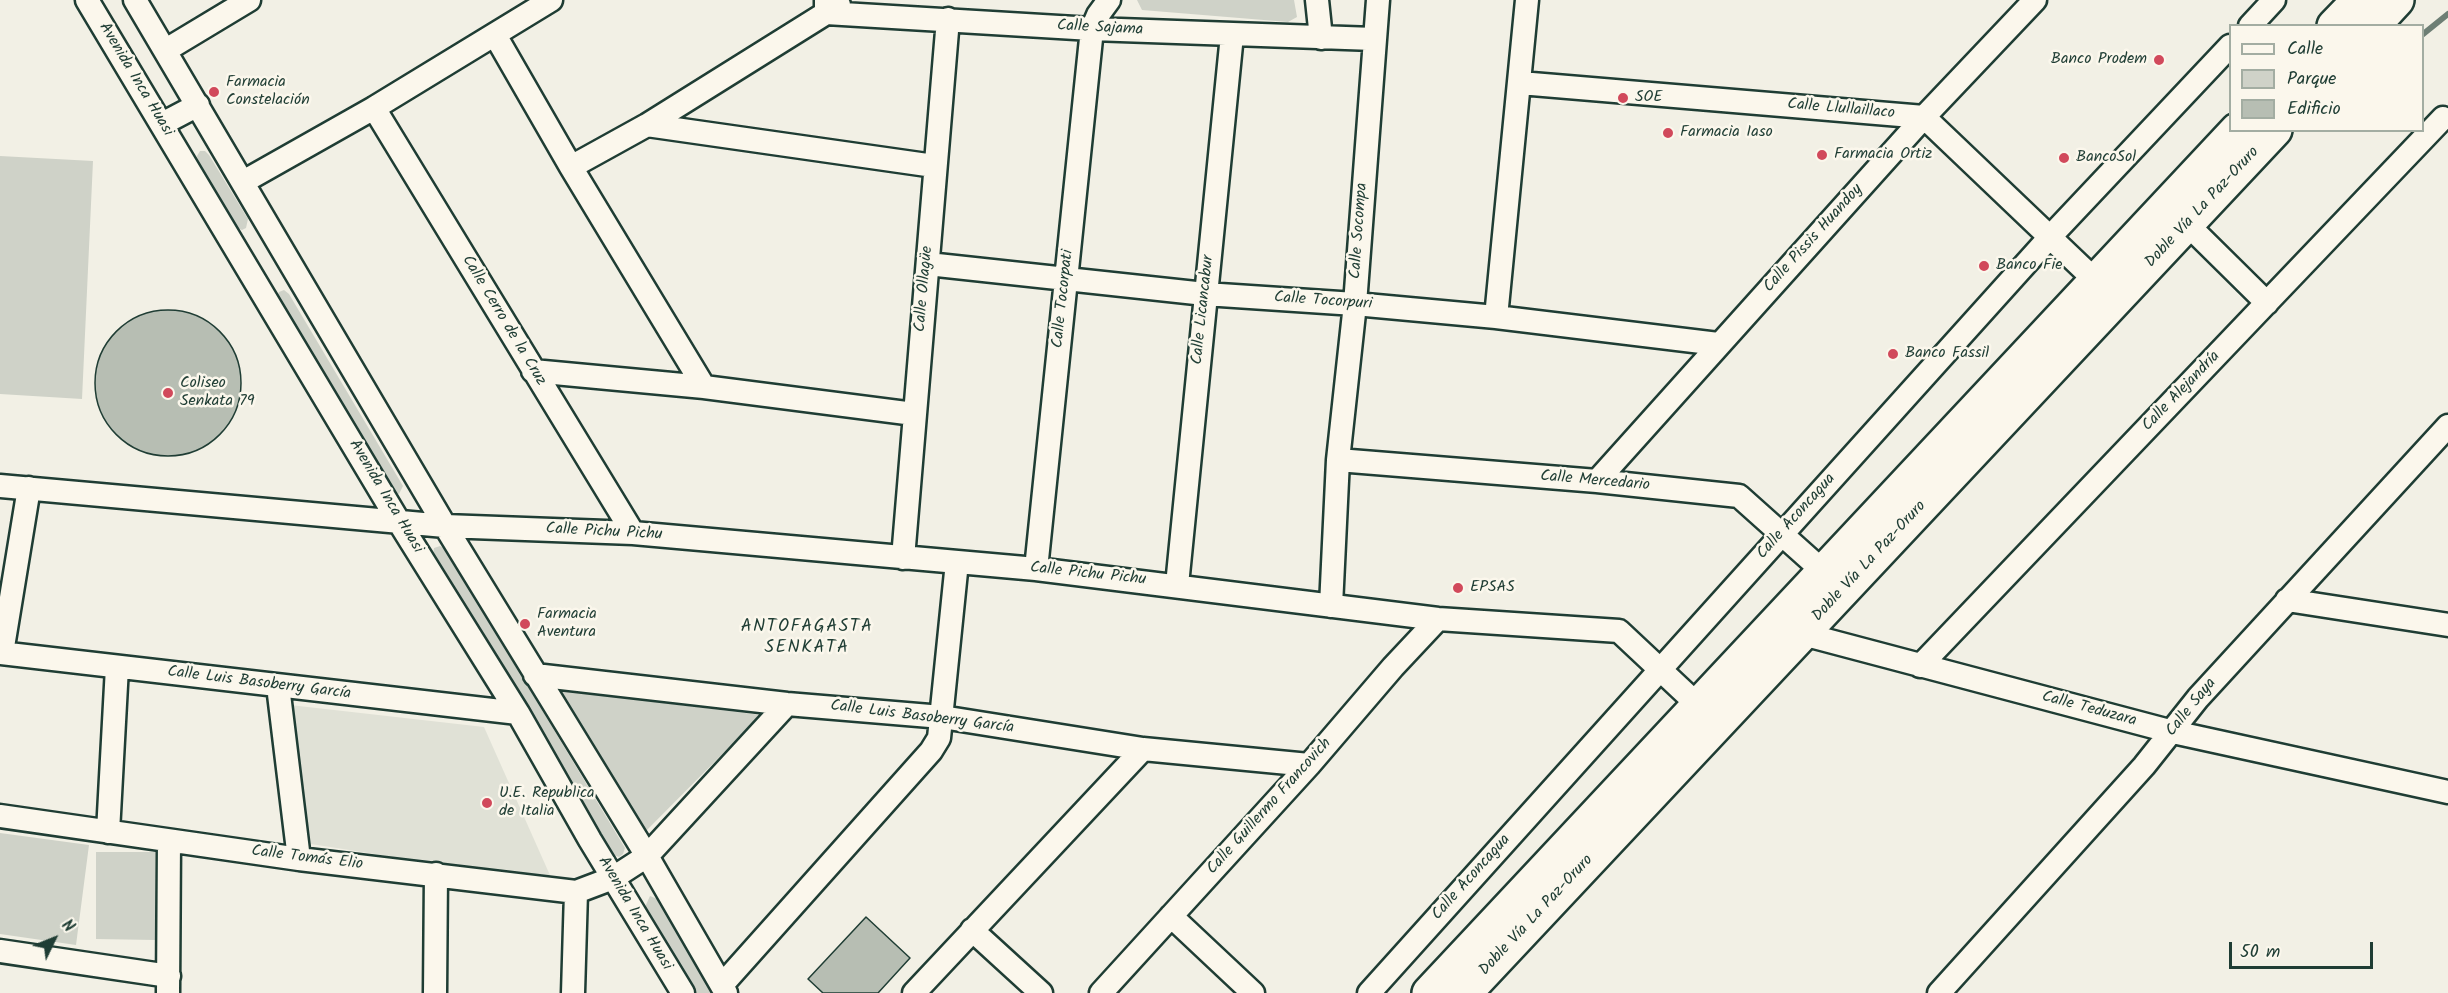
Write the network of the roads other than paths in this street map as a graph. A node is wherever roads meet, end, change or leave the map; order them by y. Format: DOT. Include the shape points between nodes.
graph roads {
  1 [pos="87,0"];
  2 [pos="135,0"];
  3 [pos="249,0"];
  4 [pos="551,0"];
  5 [pos="847,0"];
  6 [pos="1109,0"];
  7 [pos="1317,0"];
  8 [pos="1378,0"];
  9 [pos="1527,0"];
  10 [pos="2035,0"];
  11 [pos="2274,0"];
  12 [pos="2397,0"];
  13 [pos="826,7"];
  14 [pos="948,19"];
  15 [pos="2252,24"];
  16 [pos="2375,24"];
  17 [pos="1092,29"];
  18 [pos="495,35"];
  19 [pos="1232,35"];
  20 [pos="1321,38"];
  21 [pos="1374,39"];
  22 [pos="2229,47"];
  23 [pos="166,50"];
  24 [pos="1520,83"];
  25 [pos="198,105"];
  26 [pos="374,108"];
  27 [pos="1924,117"];
  28 [pos="2438,118"];
  29 [pos="162,124"];
  30 [pos="647,125"];
  31 [pos="2235,132"];
  32 [pos="2273,132"];
  33 [pos="934,166"];
  34 [pos="571,167"];
  35 [pos="243,182"];
  36 [pos="2188,225"];
  37 [pos="2049,238"];
  38 [pos="281,246"];
  39 [pos="928,264"];
  40 [pos="249,269"];
  41 [pos="1066,278"];
  42 [pos="2097,282"];
  43 [pos="1205,294"];
  44 [pos="2267,303"];
  45 [pos="1355,304"];
  46 [pos="1496,317"];
  47 [pos="1719,344"];
  48 [pos="533,371"];
  49 [pos="705,387"];
  50 [pos="914,414"];
  51 [pos="2448,426"];
  52 [pos="1338,460"];
  53 [pos="1597,482"];
  54 [pos="0,486"];
  55 [pos="29,488"];
  56 [pos="399,522"];
  57 [pos="446,526"];
  58 [pos="633,533"];
  59 [pos="1782,533"];
  60 [pos="903,558"];
  61 [pos="957,562"];
  62 [pos="1036,569"];
  63 [pos="1824,572"];
  64 [pos="1177,585"];
  65 [pos="2287,600"];
  66 [pos="1331,606"];
  67 [pos="1438,619"];
  68 [pos="2448,625"];
  69 [pos="1803,634"];
  70 [pos="1,653"];
  71 [pos="1920,666"];
  72 [pos="117,667"];
  73 [pos="1659,669"];
  74 [pos="535,675"];
  75 [pos="278,686"];
  76 [pos="787,704"];
  77 [pos="1700,706"];
  78 [pos="518,713"];
  79 [pos="942,717"];
  80 [pos="2173,732"];
  81 [pos="1143,749"];
  82 [pos="1309,765"];
  83 [pos="2448,792"];
  84 [pos="0,816"];
  85 [pos="108,832"];
  86 [pos="169,841"];
  87 [pos="647,856"];
  88 [pos="299,859"];
  89 [pos="436,874"];
  90 [pos="613,878"];
  91 [pos="576,892"];
  92 [pos="1171,916"];
  93 [pos="972,930"];
  94 [pos="0,951"];
  95 [pos="168,984"];
  96 [pos="724,989"];
  97 [pos="435,993"];
  98 [pos="573,993"];
  99 [pos="682,993"];
  100 [pos="914,993"];
  101 [pos="1041,993"];
  102 [pos="1101,993"];
  103 [pos="1253,993"];
  104 [pos="1369,993"];
  105 [pos="1429,993"];
  106 [pos="1465,993"];
  107 [pos="1939,993"];
  1 -- 29 [label="street, Avenida Inca Huasi"];
  2 -- 23 [label="street"];
  3 -- 23 [label="street"];
  4 -- 18 [label="street"];
  5 -- 13 [label="street"];
  6 -- 17 [label="street"];
  7 -- 20 [label="street"];
  8 -- 21 [label="street, Calle Socompa"];
  9 -- 24 [label="street"];
  10 -- 27 [label="street, Calle Pissis Huandoy"];
  11 -- 15 [label="street"];
  12 -- 16 [label="highway"];
  13 -- 14 [label="street, Calle Sajama"];
  13 -- 30 [label="street"];
  14 -- 17 [label="street, Calle Sajama"];
  14 -- 33 [label="street, Calle Ollagüe"];
  17 -- 19 [label="street, Calle Sajama"];
  17 -- 41 [label="street, Calle Tocorpati"];
  18 -- 26 [label="street"];
  18 -- 34 [label="street"];
  19 -- 20 [label="street, Calle Sajama"];
  19 -- 43 [label="street, Calle Licancabur"];
  20 -- 21 [label="street, Calle Sajama"];
  21 -- 45 [label="street, Calle Socompa"];
  22 -- 37 [label="street, Calle Aconcagua"];
  23 -- 25 [label="street"];
  24 -- 27 [label="street, Calle Llullaillaco"];
  24 -- 46 [label="street"];
  25 -- 29 [label="street"];
  25 -- 35 [label="street"];
  26 -- 35 [label="street"];
  26 -- 48 [label="street, Calle Cerro de la Cruz"];
  27 -- 37 [label="street"];
  27 -- 47 [label="street, Calle Pissis Huandoy"];
  28 -- 44 [label="street, Calle Alejandría"];
  29 -- 40 [label="street, Avenida Inca Huasi"];
  30 -- 33 [label="street"];
  30 -- 34 [label="street"];
  31 -- 42 [label="highway, Doble Vía La Paz-Oruro"];
  32 -- 36 [label="highway, Doble Vía La Paz-Oruro"];
  33 -- 39 [label="street, Calle Ollagüe"];
  34 -- 49 [label="street"];
  35 -- 38 [label="street"];
  36 -- 44 [label="street"];
  36 -- 69 [label="highway, Doble Vía La Paz-Oruro"];
  37 -- 42 [label="street"];
  37 -- 59 [label="street, Calle Aconcagua"];
  38 -- 40 [label="street"];
  38 -- 57 [label="street"];
  39 -- 41 [label="street, Calle Tocorpuri"];
  39 -- 50 [label="street, Calle Ollagüe"];
  40 -- 56 [label="street, Avenida Inca Huasi"];
  41 -- 43 [label="street, Calle Tocorpuri"];
  41 -- 62 [label="street, Calle Tocorpati"];
  42 -- 63 [label="highway, Doble Vía La Paz-Oruro"];
  43 -- 45 [label="street, Calle Tocorpuri"];
  43 -- 64 [label="street, Calle Licancabur"];
  44 -- 71 [label="street, Calle Alejandría"];
  45 -- 46 [label="street, Calle Tocorpuri"];
  45 -- 52 [label="street, Calle Socompa"];
  46 -- 47 [label="street, Calle Tocorpuri"];
  47 -- 53 [label="street, Calle Pissis Huandoy"];
  48 -- 49 [label="street"];
  48 -- 58 [label="street, Calle Cerro de la Cruz"];
  49 -- 50 [label="street"];
  50 -- 60 [label="street, Calle Ollagüe"];
  51 -- 65 [label="street, Calle Saya"];
  52 -- 53 [label="street, Calle Mercedario"];
  52 -- 66 [label="street, Calle Socompa"];
  53 -- 59 [label="street, Calle Mercedario" via="1739,496"];
  54 -- 55 [label="street, Calle Pichu Pichu"];
  55 -- 56 [label="street, Calle Pichu Pichu"];
  55 -- 70 [label="street"];
  56 -- 57 [label="street, Calle Pichu Pichu"];
  56 -- 78 [label="street, Avenida Inca Huasi"];
  57 -- 58 [label="street, Calle Pichu Pichu"];
  57 -- 74 [label="street"];
  58 -- 60 [label="street, Calle Pichu Pichu"];
  59 -- 63 [label="street, Calle Mercedario"];
  59 -- 73 [label="street, Calle Aconcagua"];
  60 -- 61 [label="street, Calle Pichu Pichu"];
  61 -- 62 [label="street, Calle Pichu Pichu"];
  61 -- 79 [label="street"];
  62 -- 64 [label="street, Calle Pichu Pichu"];
  63 -- 77 [label="highway, Doble Vía La Paz-Oruro"];
  64 -- 66 [label="street, Calle Pichu Pichu"];
  65 -- 68 [label="street"];
  65 -- 80 [label="street, Calle Saya" via="2198,698"];
  66 -- 67 [label="street, Calle Pichu Pichu"];
  67 -- 73 [label="street, Calle Pichu Pichu" via="1619,631"];
  67 -- 82 [label="street, Calle Guillermo Francovich"];
  69 -- 71 [label="street, Calle Teduzara"];
  69 -- 106 [label="highway, Doble Vía La Paz-Oruro"];
  70 -- 72 [label="street, Calle Luis Basoberry García"];
  71 -- 80 [label="street, Calle Teduzara"];
  72 -- 75 [label="street, Calle Luis Basoberry García"];
  72 -- 85 [label="street"];
  73 -- 77 [label="street, Calle Pichu Pichu"];
  73 -- 104 [label="street, Calle Aconcagua"];
  74 -- 76 [label="street, Calle Luis Basoberry García"];
  74 -- 87 [label="street"];
  75 -- 78 [label="street, Calle Luis Basoberry García"];
  75 -- 88 [label="street"];
  76 -- 79 [label="street, Calle Luis Basoberry García"];
  76 -- 87 [label="street, Calle Tomás Elio"];
  77 -- 105 [label="highway, Doble Vía La Paz-Oruro"];
  78 -- 90 [label="street, Avenida Inca Huasi"];
  79 -- 81 [label="street, Calle Luis Basoberry García"];
  79 -- 96 [label="street" via="939,738 931,751"];
  80 -- 83 [label="street, Calle Teduzara"];
  80 -- 107 [label="street, Calle Saya"];
  81 -- 82 [label="street, Calle Luis Basoberry García"];
  81 -- 93 [label="street"];
  82 -- 92 [label="street, Calle Guillermo Francovich"];
  84 -- 85 [label="street, Calle Tomás Elio"];
  85 -- 86 [label="street, Calle Tomás Elio"];
  86 -- 88 [label="street, Calle Tomás Elio"];
  86 -- 95 [label="street"];
  87 -- 90 [label="street, Calle Tomás Elio"];
  87 -- 96 [label="street"];
  88 -- 89 [label="street, Calle Tomás Elio"];
  89 -- 91 [label="street, Calle Tomás Elio"];
  89 -- 97 [label="street"];
  90 -- 91 [label="street, Calle Tomás Elio"];
  90 -- 99 [label="street, Avenida Inca Huasi"];
  91 -- 98 [label="street"];
  92 -- 102 [label="street, Calle Guillermo Francovich"];
  92 -- 103 [label="street"];
  93 -- 100 [label="street"];
  93 -- 101 [label="street"];
  94 -- 95 [label="street"];
}
